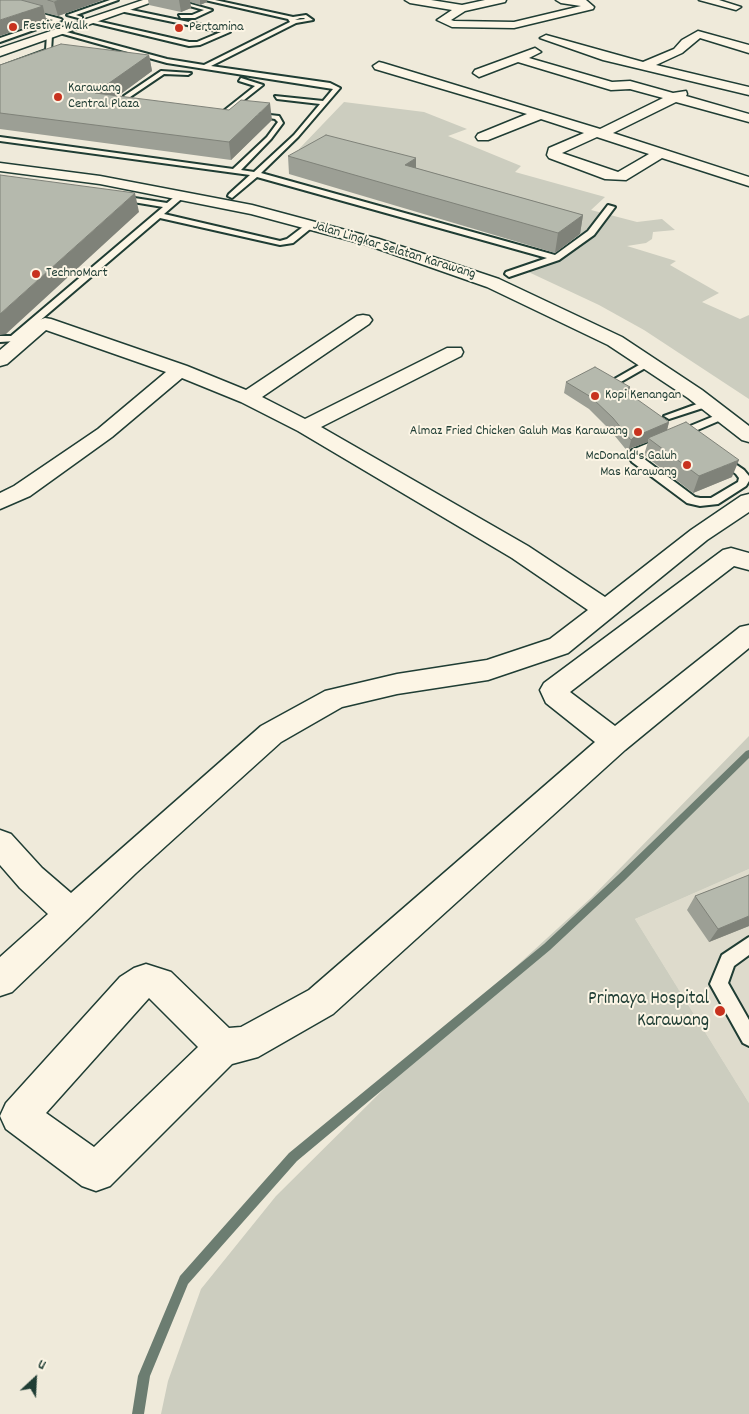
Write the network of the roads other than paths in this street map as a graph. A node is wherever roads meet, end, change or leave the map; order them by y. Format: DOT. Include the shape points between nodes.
graph roads {
  1 [pos="2,0"];
  2 [pos="115,0"];
  3 [pos="171,0"];
  4 [pos="208,0"];
  5 [pos="410,0"];
  6 [pos="501,0"];
  7 [pos="561,0"];
  8 [pos="704,0"];
  9 [pos="132,2"];
  10 [pos="178,2"];
  11 [pos="0,4"];
  12 [pos="456,5"];
  13 [pos="152,6"];
  14 [pos="163,7"];
  15 [pos="736,7"];
  16 [pos="122,10"];
  17 [pos="52,17"];
  18 [pos="76,17"];
  19 [pos="54,33"];
  20 [pos="546,38"];
  21 [pos="0,40"];
  22 [pos="560,43"];
  23 [pos="0,46"];
  24 [pos="749,49"];
  25 [pos="0,52"];
  26 [pos="607,57"];
  27 [pos="519,59"];
  28 [pos="167,61"];
  29 [pos="379,66"];
  30 [pos="644,66"];
  31 [pos="204,67"];
  32 [pos="216,68"];
  33 [pos="0,69"];
  34 [pos="163,72"];
  35 [pos="479,73"];
  36 [pos="195,74"];
  37 [pos="565,74"];
  38 [pos="207,76"];
  39 [pos="749,76"];
  40 [pos="232,79"];
  41 [pos="707,81"];
  42 [pos="734,87"];
  43 [pos="749,91"];
  44 [pos="278,97"];
  45 [pos="674,98"];
  46 [pos="324,103"];
  47 [pos="151,106"];
  48 [pos="214,114"];
  49 [pos="223,114"];
  50 [pos="540,114"];
  51 [pos="749,118"];
  52 [pos="598,133"];
  53 [pos="483,137"];
  54 [pos="0,139"];
  55 [pos="659,154"];
  56 [pos="0,159"];
  57 [pos="0,167"];
  58 [pos="235,171"];
  59 [pos="256,174"];
  60 [pos="749,182"];
  61 [pos="110,196"];
  62 [pos="232,196"];
  63 [pos="176,200"];
  64 [pos="611,207"];
  65 [pos="156,216"];
  66 [pos="311,225"];
  67 [pos="556,258"];
  68 [pos="509,274"];
  69 [pos="363,320"];
  70 [pos="0,339"];
  71 [pos="454,352"];
  72 [pos="666,356"];
  73 [pos="0,360"];
  74 [pos="649,363"];
  75 [pos="180,370"];
  76 [pos="616,381"];
  77 [pos="709,388"];
  78 [pos="248,398"];
  79 [pos="724,415"];
  80 [pos="669,416"];
  81 [pos="305,427"];
  82 [pos="749,436"];
  83 [pos="708,449"];
  84 [pos="749,501"];
  85 [pos="0,502"];
  86 [pos="749,562"];
  87 [pos="607,610"];
  88 [pos="749,634"];
  89 [pos="615,742"];
  90 [pos="0,843"];
  91 [pos="70,913"];
  92 [pos="749,945"];
  93 [pos="0,980"];
  94 [pos="749,1037"];
  95 [pos="223,1047"];
  1 -- 18 [label="lane"];
  2 -- 18 [label="lane"];
  3 -- 10 [label="lane"];
  4 -- 31 [label="lane" via="293,20"];
  5 -- 12 [label="street"];
  6 -- 12 [label="street"];
  7 -- 12 [label="street" via="585,3 589,7 514,26 444,22"];
  8 -- 15 [label="street"];
  9 -- 13 [label="street"];
  9 -- 16 [label="street"];
  9 -- 18 [label="street"];
  10 -- 13 [label="lane" via="208,10 190,17"];
  10 -- 14 [label="lane"];
  11 -- 17 [label="lane"];
  16 -- 18 [label="street"];
  16 -- 18 [label="lane" via="227,32 198,44 189,44"];
  17 -- 18 [label="lane"];
  17 -- 21 [label="lane" via="59,20"];
  18 -- 19 [label="street"];
  18 -- 23 [label="street"];
  19 -- 25 [label="street"];
  19 -- 28 [label="lane"];
  19 -- 33 [label="lane" via="49,51"];
  20 -- 22 [label="street"];
  22 -- 26 [label="street"];
  22 -- 27 [label="street"];
  24 -- 30 [label="street" via="698,34 678,51"];
  26 -- 30 [label="street"];
  26 -- 37 [label="street"];
  27 -- 35 [label="street"];
  27 -- 37 [label="street"];
  28 -- 31 [label="lane"];
  28 -- 34 [label="lane"];
  29 -- 50 [label="street"];
  30 -- 41 [label="street"];
  31 -- 32 [label="lane"];
  32 -- 38 [label="lane"];
  32 -- 46 [label="lane" via="337,88"];
  34 -- 36 [label="lane"];
  34 -- 47 [label="lane" via="126,97 130,103"];
  37 -- 45 [label="street" via="616,87 630,85"];
  39 -- 42 [label="street"];
  40 -- 49 [label="lane" via="260,85"];
  41 -- 42 [label="street"];
  41 -- 45 [label="street"];
  42 -- 43 [label="street"];
  44 -- 46 [label="lane"];
  45 -- 51 [label="street"];
  45 -- 52 [label="street"];
  46 -- 59 [label="lane"];
  48 -- 49 [label="lane"];
  49 -- 58 [label="lane" via="277,117 281,122"];
  50 -- 52 [label="street"];
  50 -- 53 [label="street"];
  52 -- 55 [label="street"];
  52 -- 55 [label="street" via="554,151 554,155 610,176 622,177"];
  54 -- 58 [label="lane"];
  55 -- 60 [label="street"];
  56 -- 62 [label="street, Jalan Lingkar Selatan Karawang" via="113,172"];
  57 -- 63 [label="street, Jalan Lingkar Selatan Karawang" via="56,173"];
  58 -- 59 [label="lane"];
  59 -- 62 [label="lane"];
  59 -- 67 [label="lane"];
  61 -- 63 [label="lane"];
  62 -- 68 [label="street, Jalan Lingkar Selatan Karawang" via="362,226"];
  63 -- 65 [label="lane"];
  63 -- 66 [label="street, Jalan Lingkar Selatan Karawang"];
  64 -- 67 [label="lane" via="591,233"];
  65 -- 66 [label="lane" via="280,243 290,241"];
  65 -- 70 [label="lane" via="13,339"];
  66 -- 74 [label="street, Jalan Lingkar Selatan Karawang" via="373,242 493,283 615,341"];
  67 -- 68 [label="lane"];
  68 -- 72 [label="street, Jalan Lingkar Selatan Karawang" via="594,314"];
  69 -- 78 [label="street"];
  71 -- 81 [label="street"];
  73 -- 75 [label="street" via="45,324"];
  74 -- 76 [label="lane"];
  74 -- 77 [label="street, Jalan Lingkar Selatan Karawang"];
  75 -- 78 [label="street"];
  75 -- 85 [label="street" via="106,433 22,491"];
  77 -- 79 [label="street, Jalan Lingkar Selatan Karawang"];
  77 -- 80 [label="lane"];
  78 -- 81 [label="street"];
  79 -- 82 [label="street, Jalan Lingkar Selatan Karawang"];
  79 -- 83 [label="lane" via="687,434 633,455 691,500 714,501 742,484 744,478"];
  81 -- 87 [label="street" via="520,552"];
  84 -- 87 [label="street" via="699,534"];
  86 -- 89 [label="street" via="731,556 554,690 556,696"];
  87 -- 91 [label="street" via="559,646 488,670 397,684 334,698 279,729"];
  88 -- 89 [label="street"];
  89 -- 95 [label="street" via="321,1002 245,1044"];
  90 -- 91 [label="street" via="31,878"];
  91 -- 93 [label="street"];
  92 -- 94 [label="lane" via="728,960 719,984"];
  95 -- 95 [label="street" via="96,1172 19,1116 132,989 146,980 159,984"];
}
